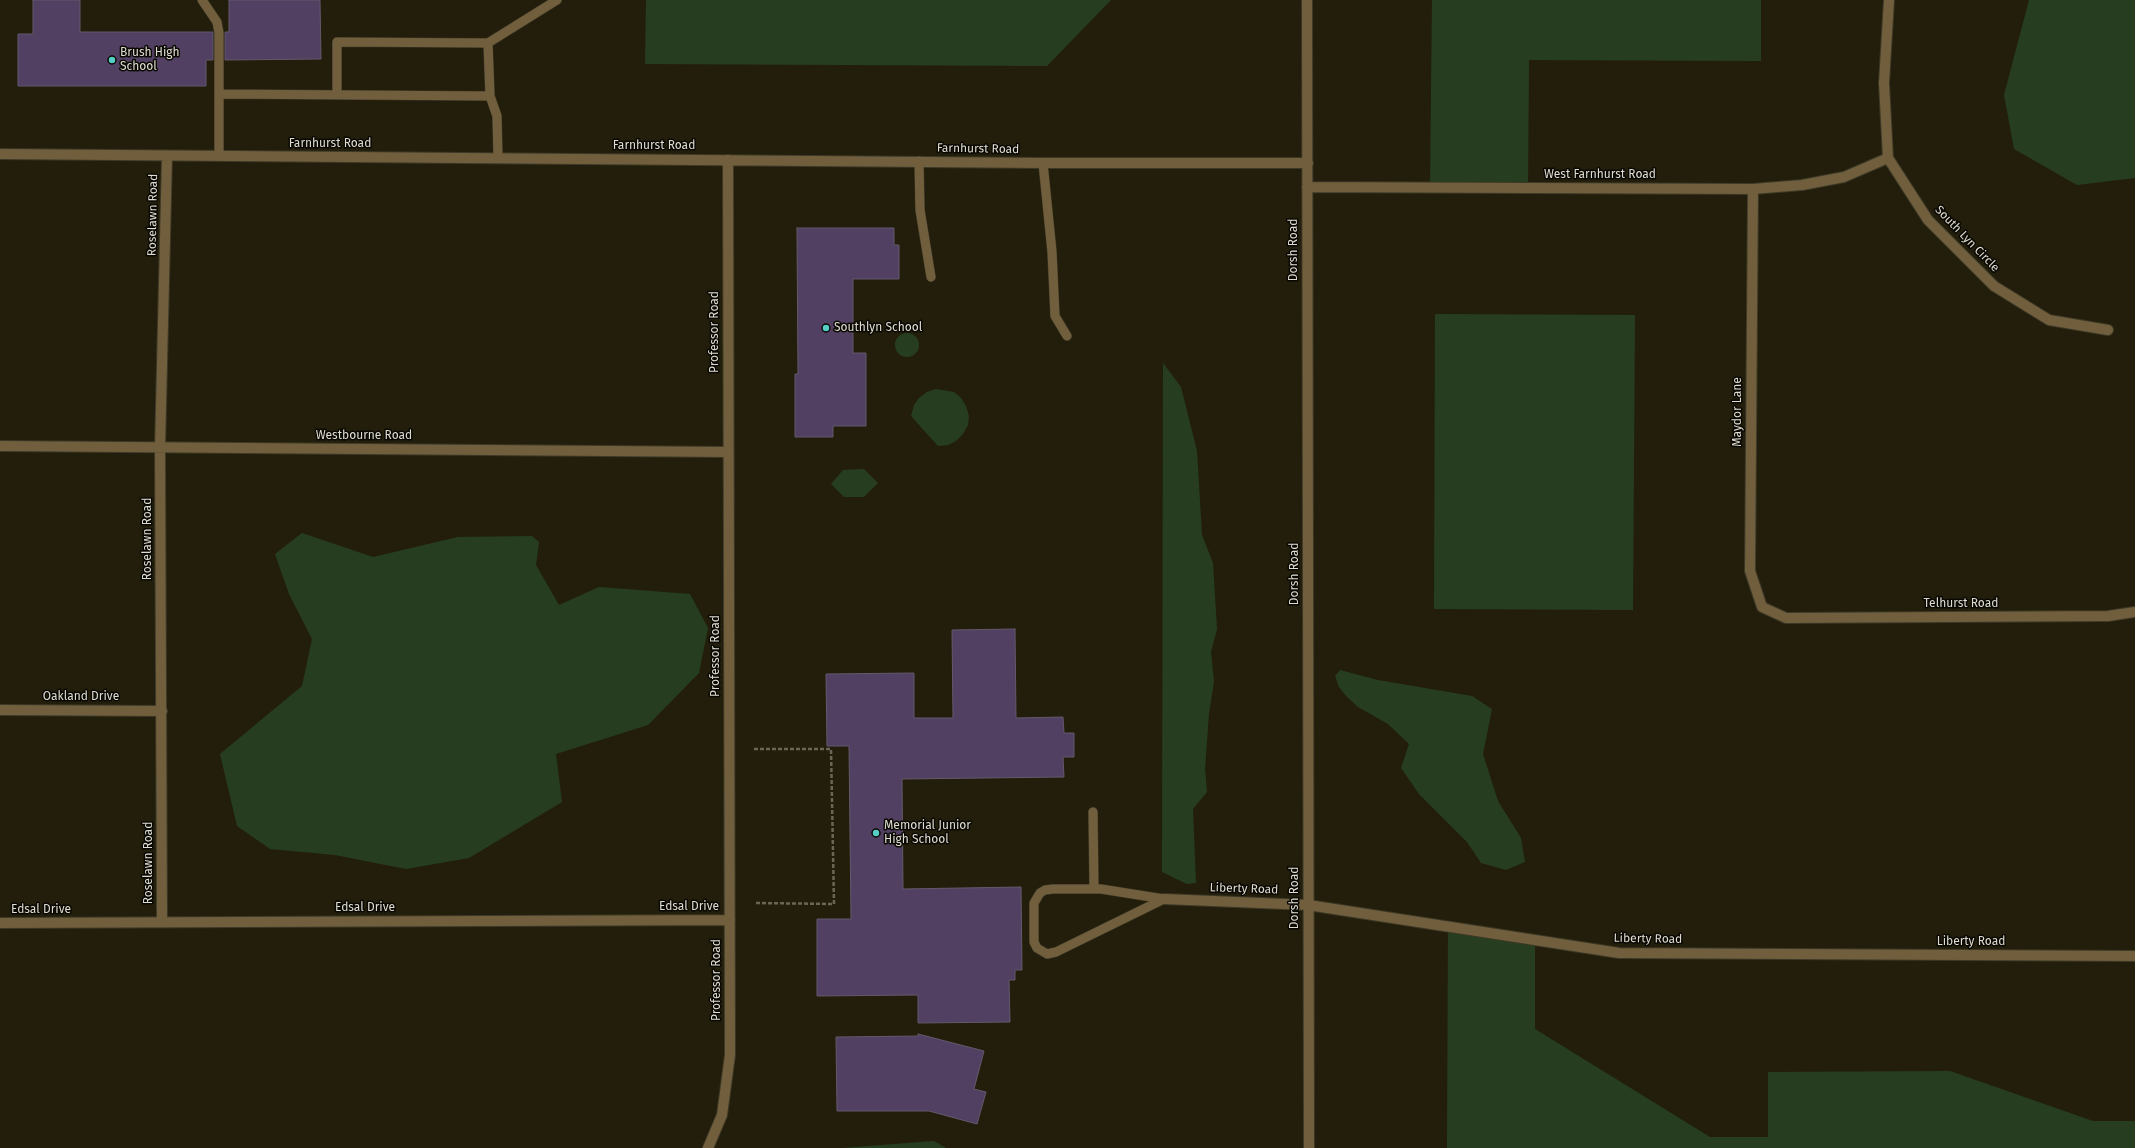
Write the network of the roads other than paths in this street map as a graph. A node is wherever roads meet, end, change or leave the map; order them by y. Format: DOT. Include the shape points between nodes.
graph roads {
  1 [pos="202,0"];
  2 [pos="557,0"];
  3 [pos="1307,0"];
  4 [pos="1889,0"];
  5 [pos="488,43"];
  6 [pos="220,94"];
  7 [pos="337,95"];
  8 [pos="490,96"];
  9 [pos="0,154"];
  10 [pos="167,156"];
  11 [pos="219,156"];
  12 [pos="498,158"];
  13 [pos="1888,158"];
  14 [pos="728,160"];
  15 [pos="919,162"];
  16 [pos="1043,163"];
  17 [pos="1308,163"];
  18 [pos="1307,187"];
  19 [pos="1753,189"];
  20 [pos="931,277"];
  21 [pos="2108,330"];
  22 [pos="1067,336"];
  23 [pos="0,446"];
  24 [pos="160,448"];
  25 [pos="728,452"];
  26 [pos="2135,612"];
  27 [pos="1786,618"];
  28 [pos="0,710"];
  29 [pos="162,710"];
  30 [pos="1093,812"];
  31 [pos="1094,889"];
  32 [pos="1164,899"];
  33 [pos="1308,905"];
  34 [pos="730,920"];
  35 [pos="162,922"];
  36 [pos="0,923"];
  37 [pos="2135,956"];
  38 [pos="708,1148"];
  39 [pos="1308,1148"];
  1 -- 6 [label="lane" via="217,22"];
  2 -- 5 [label="lane"];
  3 -- 17 [label="street, Dorsh Road"];
  4 -- 13 [label="street, South Lyn Circle" via="1884,84"];
  5 -- 7 [label="lane" via="337,42"];
  5 -- 8 [label="lane"];
  6 -- 7 [label="lane"];
  6 -- 11 [label="lane"];
  7 -- 8 [label="lane"];
  8 -- 12 [label="lane" via="497,116"];
  9 -- 10 [label="street, Farnhurst Road"];
  10 -- 11 [label="street, Farnhurst Road"];
  10 -- 24 [label="street, Roselawn Road"];
  11 -- 12 [label="street, Farnhurst Road"];
  12 -- 14 [label="street, Farnhurst Road"];
  13 -- 19 [label="street, West Farnhurst Road" via="1844,177 1802,185"];
  13 -- 21 [label="street, South Lyn Circle" via="1928,220 1994,286 2049,320"];
  14 -- 15 [label="street, Farnhurst Road"];
  14 -- 25 [label="street, Professor Road"];
  15 -- 16 [label="street, Farnhurst Road"];
  15 -- 20 [label="lane" via="920,210"];
  16 -- 17 [label="street, Farnhurst Road"];
  16 -- 22 [label="lane" via="1052,252 1055,316"];
  17 -- 18 [label="street, Dorsh Road"];
  18 -- 19 [label="street, West Farnhurst Road"];
  18 -- 33 [label="street, Dorsh Road"];
  19 -- 27 [label="street, Maydor Lane" via="1750,571 1762,606"];
  23 -- 24 [label="street, Westbourne Road"];
  24 -- 25 [label="street, Westbourne Road"];
  24 -- 29 [label="street, Roselawn Road"];
  25 -- 34 [label="street, Professor Road"];
  26 -- 27 [label="street, Telhurst Road" via="2108,616"];
  28 -- 29 [label="street, Oakland Drive"];
  29 -- 35 [label="street, Roselawn Road"];
  30 -- 31 [label="lane"];
  31 -- 32 [label="lane"];
  31 -- 32 [label="lane" via="1053,889 1040,892 1034,903 1034,942 1037,948 1048,954 1056,952"];
  32 -- 33 [label="street, Liberty Road"];
  33 -- 37 [label="street, Liberty Road" via="1619,953"];
  33 -- 39 [label="street, Dorsh Road"];
  34 -- 35 [label="street, Edsal Drive"];
  34 -- 38 [label="street, Professor Road" via="730,1055 722,1115"];
  35 -- 36 [label="street, Edsal Drive"];
}
